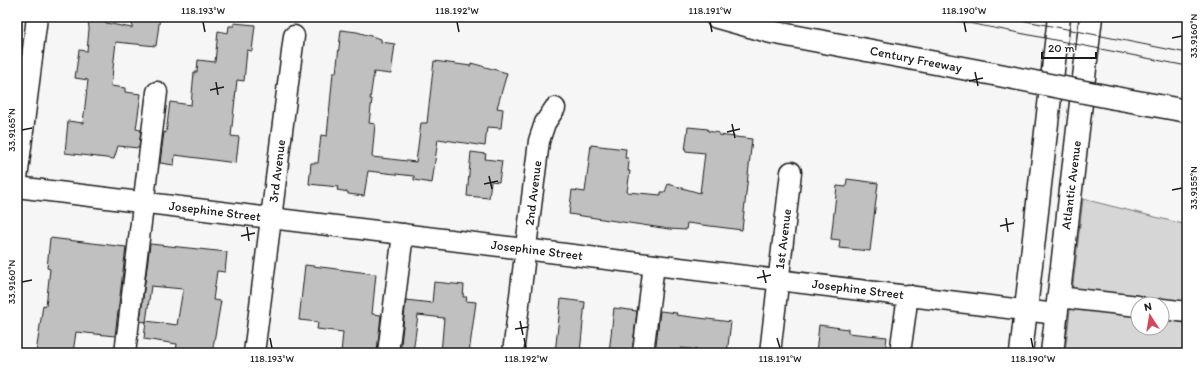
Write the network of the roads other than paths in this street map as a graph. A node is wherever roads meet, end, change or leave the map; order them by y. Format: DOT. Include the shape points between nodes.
graph roads {
  1 [pos="37,17"];
  2 [pos="717,17"];
  3 [pos="1059,17"];
  4 [pos="1091,17"];
  5 [pos="294,36"];
  6 [pos="158,92"];
  7 [pos="556,108"];
  8 [pos="1187,111"];
  9 [pos="791,172"];
  10 [pos="17,179"];
  11 [pos="17,187"];
  12 [pos="144,203"];
  13 [pos="271,218"];
  14 [pos="403,234"];
  15 [pos="526,249"];
  16 [pos="654,264"];
  17 [pos="778,280"];
  18 [pos="908,295"];
  19 [pos="1057,305"];
  20 [pos="1130,306"];
  21 [pos="1026,310"];
  22 [pos="1170,310"];
  23 [pos="1187,312"];
  24 [pos="125,353"];
  25 [pos="254,353"];
  26 [pos="388,353"];
  27 [pos="513,353"];
  28 [pos="643,353"];
  29 [pos="770,353"];
  30 [pos="900,353"];
  31 [pos="1021,353"];
  32 [pos="1052,353"];
  1 -- 10 [label="street"];
  2 -- 8 [label="main road, Century Freeway, bridge" via="771,32"];
  3 -- 21 [label="main road"];
  4 -- 19 [label="main road, Atlantic Avenue"];
  5 -- 13 [label="street, 3rd Avenue"];
  6 -- 12 [label="street"];
  7 -- 15 [label="street, 2nd Avenue" via="545,123 539,141"];
  9 -- 17 [label="street, 1st Avenue"];
  11 -- 12 [label="street, Josephine Street"];
  12 -- 13 [label="street, Josephine Street"];
  12 -- 24 [label="street"];
  13 -- 14 [label="street, Josephine Street"];
  13 -- 25 [label="street, 3rd Avenue"];
  14 -- 15 [label="street, Josephine Street"];
  14 -- 26 [label="street"];
  15 -- 16 [label="street, Josephine Street"];
  15 -- 27 [label="street, 2nd Avenue"];
  16 -- 17 [label="street, Josephine Street"];
  16 -- 28 [label="street"];
  17 -- 18 [label="street, Josephine Street"];
  17 -- 29 [label="street, 1st Avenue"];
  18 -- 21 [label="street, Josephine Street"];
  18 -- 30 [label="street"];
  19 -- 20 [label="street, Josephine Street"];
  19 -- 21 [label="street, Josephine Street"];
  19 -- 32 [label="main road, Atlantic Avenue"];
  21 -- 31 [label="main road"];
  22 -- 23 [label="street"];
}
